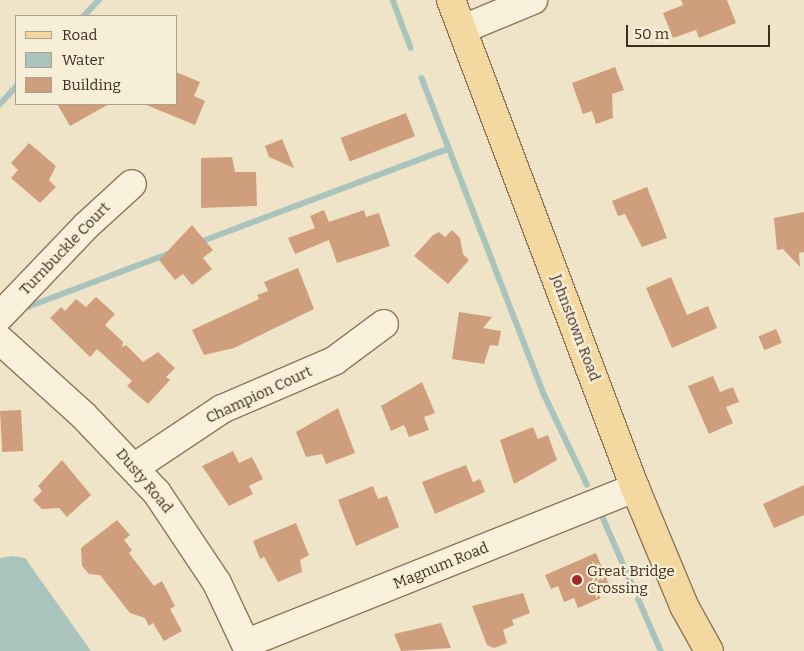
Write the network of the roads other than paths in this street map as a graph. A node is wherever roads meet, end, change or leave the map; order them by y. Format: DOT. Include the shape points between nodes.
graph roads {
  1 [pos="451,0"];
  2 [pos="532,0"];
  3 [pos="463,29"];
  4 [pos="132,184"];
  5 [pos="0,316"];
  6 [pos="384,324"];
  7 [pos="0,340"];
  8 [pos="135,467"];
  9 [pos="635,488"];
  10 [pos="248,647"];
  11 [pos="709,651"];
  1 -- 3 [label="main road, Johnstown Road"];
  2 -- 3 [label="street"];
  3 -- 9 [label="main road, Johnstown Road"];
  4 -- 5 [label="street, Turnbuckle Court" via="86,226"];
  6 -- 8 [label="street, Champion Court" via="334,361 222,409"];
  7 -- 8 [label="street, Dusty Road"];
  8 -- 10 [label="street, Dusty Road" via="192,541"];
  9 -- 10 [label="street, Magnum Road"];
  9 -- 11 [label="main road, Johnstown Road" via="684,606"];
}
